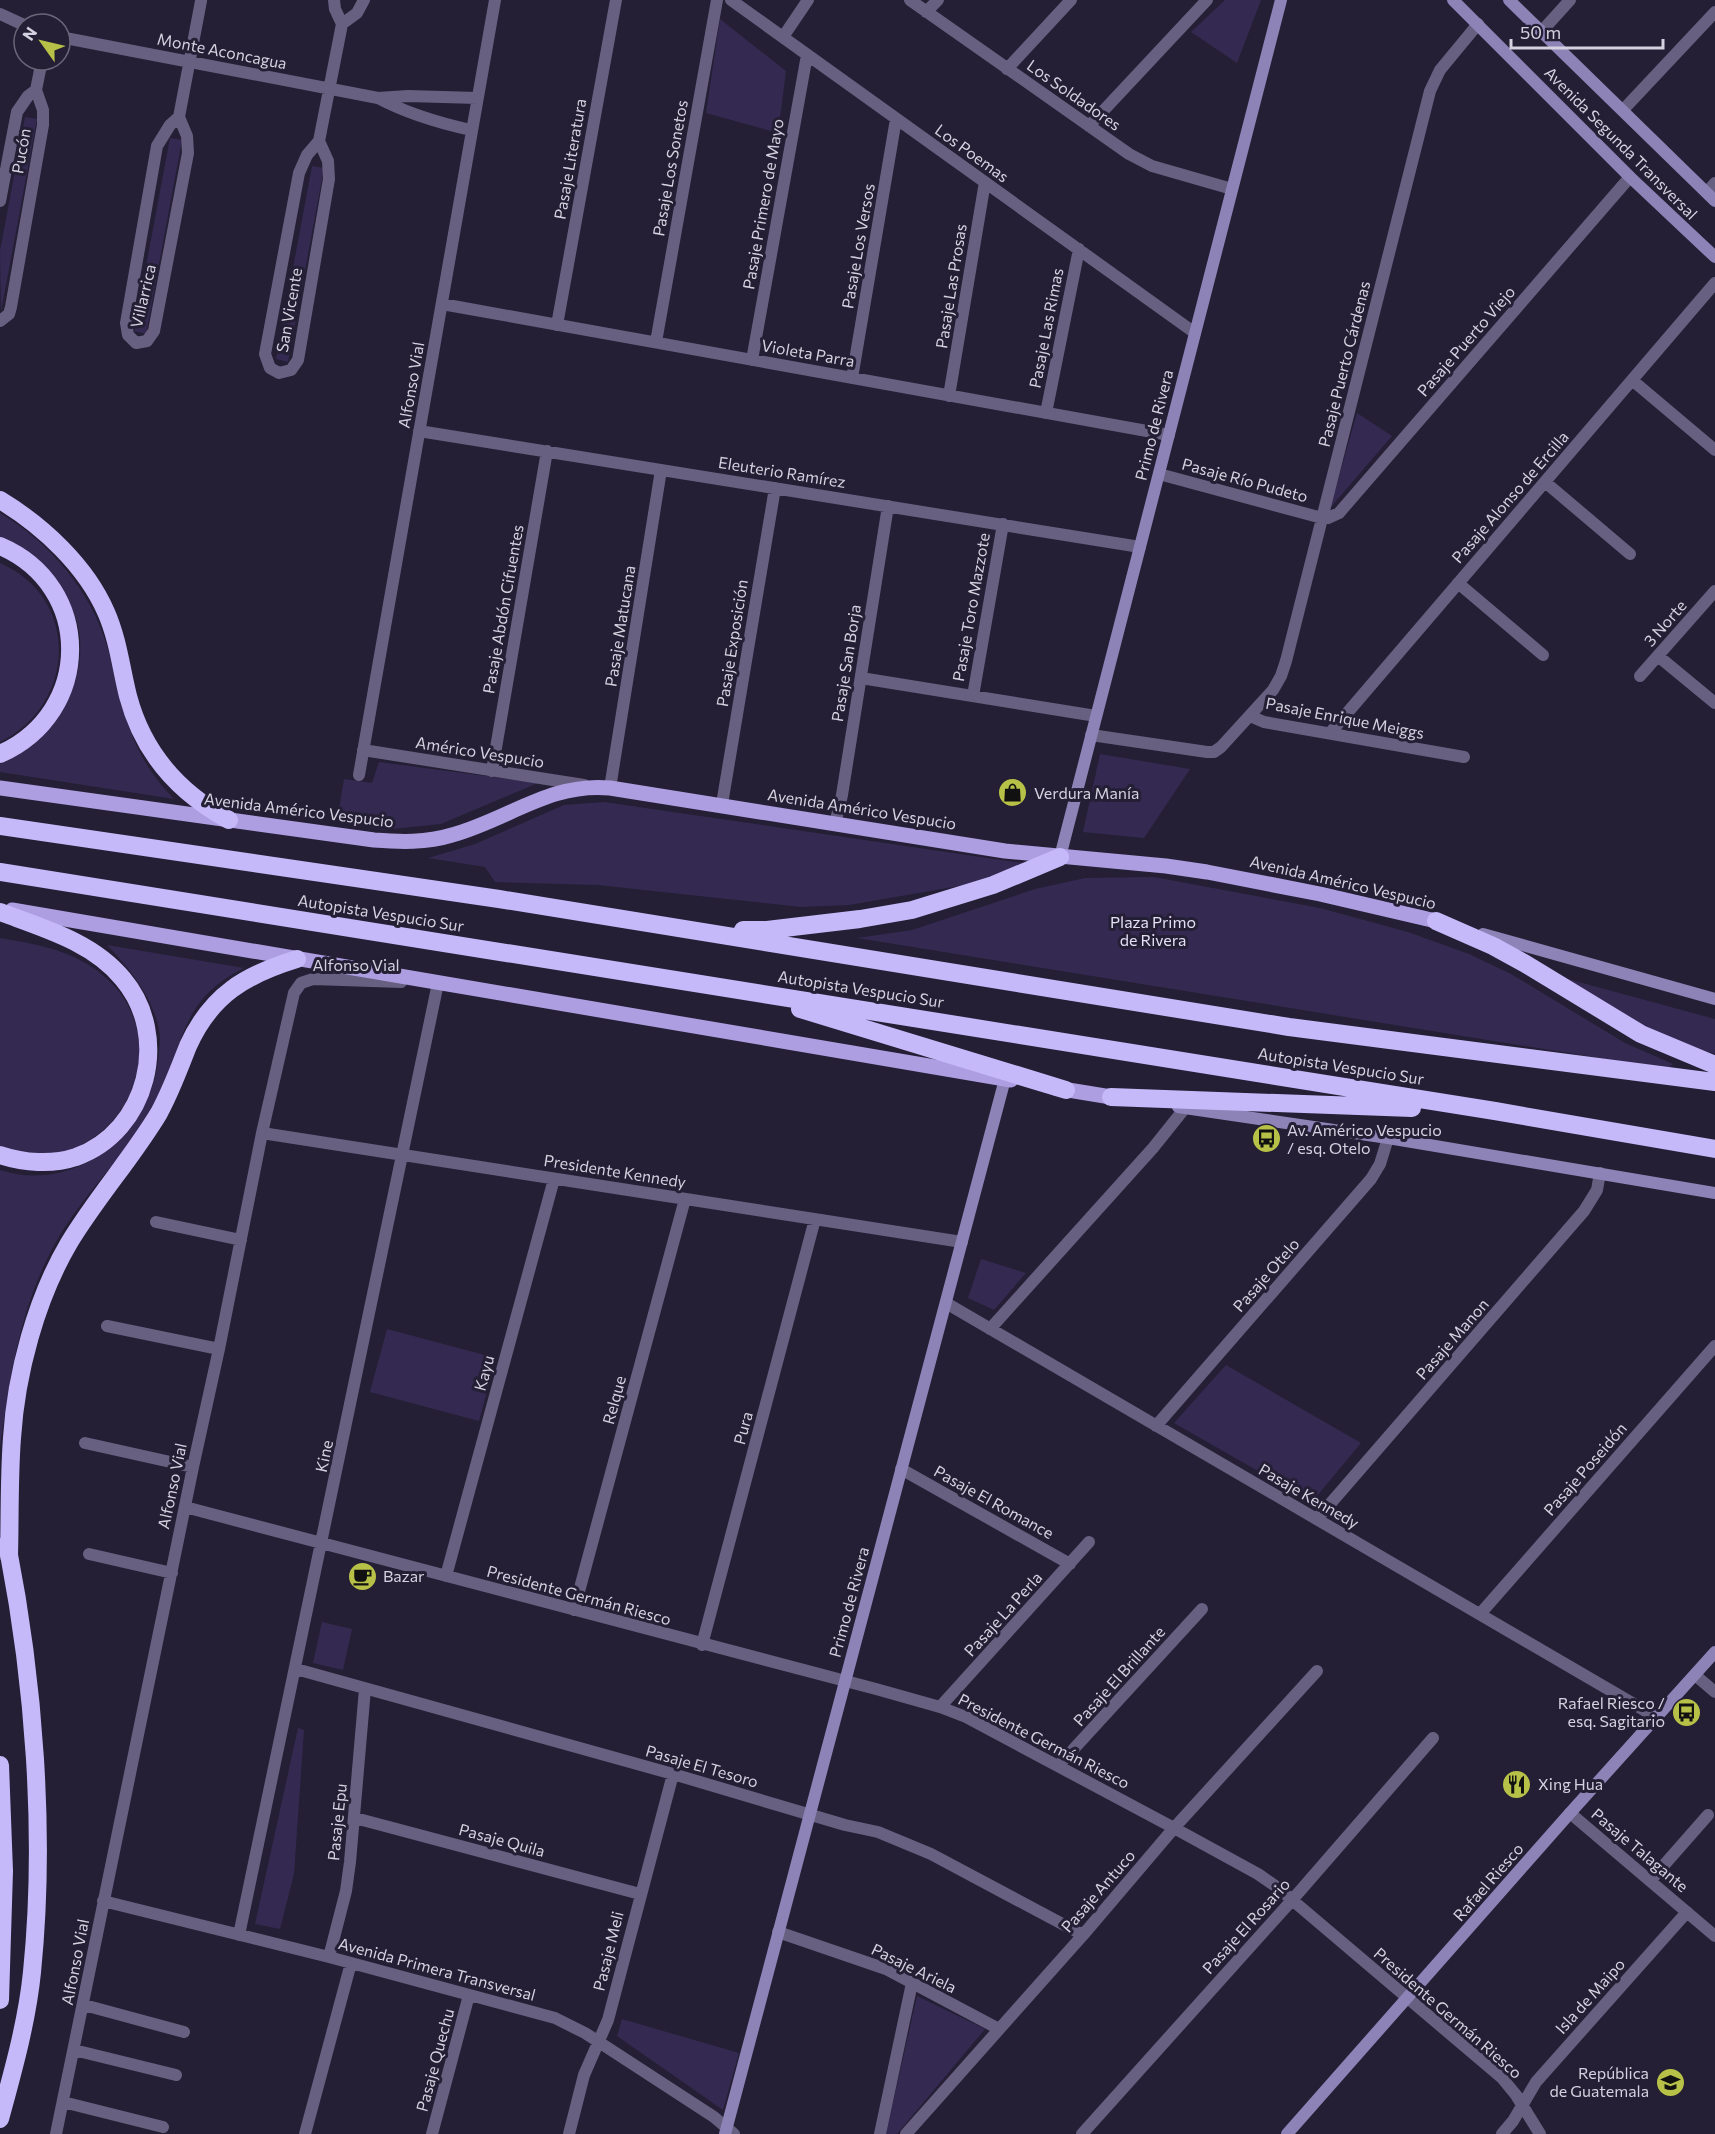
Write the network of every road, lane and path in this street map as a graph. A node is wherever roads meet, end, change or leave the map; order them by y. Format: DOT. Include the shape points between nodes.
graph roads {
  1 [pos="202,0"];
  2 [pos="334,0"];
  3 [pos="364,0"];
  4 [pos="495,0"];
  5 [pos="616,0"];
  6 [pos="717,0"];
  7 [pos="731,0"];
  8 [pos="808,0"];
  9 [pos="910,0"];
  10 [pos="938,0"];
  11 [pos="1071,0"];
  12 [pos="1207,0"];
  13 [pos="1281,0"];
  14 [pos="1453,0"];
  15 [pos="1509,0"];
  16 [pos="1570,0"];
  17 [pos="926,12"];
  18 [pos="1715,12"];
  19 [pos="342,24"];
  20 [pos="1478,24"];
  21 [pos="1542,31"];
  22 [pos="783,37"];
  23 [pos="72,39"];
  24 [pos="807,55"];
  25 [pos="190,62"];
  26 [pos="1007,69"];
  27 [pos="40,72"];
  28 [pos="330,88"];
  29 [pos="36,90"];
  30 [pos="378,98"];
  31 [pos="477,98"];
  32 [pos="1623,110"];
  33 [pos="178,117"];
  34 [pos="896,119"];
  35 [pos="1089,126"];
  36 [pos="471,130"];
  37 [pos="319,141"];
  38 [pos="1630,177"];
  39 [pos="984,182"];
  40 [pos="1232,189"];
  41 [pos="1712,192"];
  42 [pos="0,201"];
  43 [pos="1079,249"];
  44 [pos="1715,257"];
  45 [pos="1715,283"];
  46 [pos="442,304"];
  47 [pos="0,321"];
  48 [pos="556,325"];
  49 [pos="1195,333"];
  50 [pos="656,342"];
  51 [pos="752,360"];
  52 [pos="852,378"];
  53 [pos="1632,380"];
  54 [pos="949,396"];
  55 [pos="1046,413"];
  56 [pos="419,431"];
  57 [pos="1169,435"];
  58 [pos="1715,450"];
  59 [pos="547,452"];
  60 [pos="661,470"];
  61 [pos="1159,474"];
  62 [pos="1545,482"];
  63 [pos="775,488"];
  64 [pos="0,500"];
  65 [pos="888,506"];
  66 [pos="1322,518"];
  67 [pos="1003,524"];
  68 [pos="0,546"];
  69 [pos="1140,547"];
  70 [pos="1630,554"];
  71 [pos="1458,583"];
  72 [pos="1715,591"];
  73 [pos="1543,655"];
  74 [pos="1658,656"];
  75 [pos="1640,676"];
  76 [pos="861,678"];
  77 [pos="973,696"];
  78 [pos="1715,704"];
  79 [pos="1096,716"];
  80 [pos="1250,716"];
  81 [pos="1330,733"];
  82 [pos="1091,735"];
  83 [pos="363,750"];
  84 [pos="0,754"];
  85 [pos="1464,757"];
  86 [pos="492,771"];
  87 [pos="358,775"];
  88 [pos="592,786"];
  89 [pos="0,788"];
  90 [pos="610,788"];
  91 [pos="722,804"];
  92 [pos="230,820"];
  93 [pos="835,824"];
  94 [pos="0,826"];
  95 [pos="1060,857"];
  96 [pos="0,872"];
  97 [pos="0,910"];
  98 [pos="1436,921"];
  99 [pos="698,931"];
  100 [pos="297,959"];
  101 [pos="438,983"];
  102 [pos="732,989"];
  103 [pos="1715,999"];
  104 [pos="1715,1065"];
  105 [pos="1005,1079"];
  106 [pos="1715,1082"];
  107 [pos="1066,1090"];
  108 [pos="1111,1097"];
  109 [pos="1185,1108"];
  110 [pos="1495,1111"];
  111 [pos="262,1133"];
  112 [pos="1388,1138"];
  113 [pos="1715,1149"];
  114 [pos="0,1155"];
  115 [pos="403,1155"];
  116 [pos="1600,1173"];
  117 [pos="554,1179"];
  118 [pos="1715,1193"];
  119 [pos="685,1199"];
  120 [pos="815,1219"];
  121 [pos="156,1222"];
  122 [pos="241,1240"];
  123 [pos="962,1242"];
  124 [pos="946,1303"];
  125 [pos="107,1326"];
  126 [pos="990,1329"];
  127 [pos="1715,1346"];
  128 [pos="219,1349"];
  129 [pos="1156,1426"];
  130 [pos="84,1443"];
  131 [pos="193,1467"];
  132 [pos="902,1469"];
  133 [pos="185,1507"];
  134 [pos="0,1510"];
  135 [pos="1317,1519"];
  136 [pos="322,1542"];
  137 [pos="1089,1542"];
  138 [pos="89,1554"];
  139 [pos="9,1556"];
  140 [pos="1070,1564"];
  141 [pos="172,1573"];
  142 [pos="446,1576"];
  143 [pos="1202,1609"];
  144 [pos="574,1610"];
  145 [pos="1480,1614"];
  146 [pos="702,1645"];
  147 [pos="1715,1652"];
  148 [pos="296,1669"];
  149 [pos="1317,1671"];
  150 [pos="1695,1675"];
  151 [pos="845,1681"];
  152 [pos="365,1689"];
  153 [pos="1715,1692"];
  154 [pos="940,1707"];
  155 [pos="1656,1717"];
  156 [pos="1433,1738"];
  157 [pos="0,1765"];
  158 [pos="1059,1765"];
  159 [pos="673,1774"];
  160 [pos="1570,1813"];
  161 [pos="810,1815"];
  162 [pos="1708,1815"];
  163 [pos="355,1818"];
  164 [pos="1174,1828"];
  165 [pos="1650,1881"];
  166 [pos="640,1894"];
  167 [pos="1293,1899"];
  168 [pos="103,1901"];
  169 [pos="1687,1912"];
  170 [pos="778,1932"];
  171 [pos="239,1935"];
  172 [pos="1083,1935"];
  173 [pos="1715,1936"];
  174 [pos="329,1957"];
  175 [pos="351,1963"];
  176 [pos="912,1983"];
  177 [pos="470,1995"];
  178 [pos="1408,1998"];
  179 [pos="0,2000"];
  180 [pos="84,2005"];
  181 [pos="999,2029"];
  182 [pos="184,2032"];
  183 [pos="598,2043"];
  184 [pos="74,2050"];
  185 [pos="176,2075"];
  186 [pos="63,2102"];
  187 [pos="1523,2105"];
  188 [pos="0,2119"];
  189 [pos="163,2127"];
  190 [pos="728,2132"];
  191 [pos="56,2134"];
  192 [pos="305,2134"];
  193 [pos="432,2134"];
  194 [pos="568,2134"];
  195 [pos="880,2134"];
  196 [pos="906,2134"];
  197 [pos="1082,2134"];
  198 [pos="1287,2134"];
  199 [pos="1502,2134"];
  200 [pos="1540,2134"];
  1 -- 25 [label="street, Villarrica"];
  2 -- 19 [label="street, San Vicente"];
  3 -- 19 [label="street" via="357,13"];
  4 -- 31 [label="street, Alfonso Vial"];
  5 -- 48 [label="street, Pasaje Literatura"];
  6 -- 50 [label="street, Pasaje Los Sonetos"];
  7 -- 22 [label="street, Los Poemas"];
  8 -- 22 [label="street"];
  9 -- 17 [label="street, Los Soldadores"];
  10 -- 17 [label="street"];
  11 -- 26 [label="street"];
  12 -- 35 [label="street"];
  13 -- 40 [label="main road, Primo de Rivera"];
  14 -- 20 [label="main road, Avenida Segunda Transversal"];
  15 -- 21 [label="main road, Avenida Segunda Transversal"];
  16 -- 21 [label="street"];
  17 -- 26 [label="street, Los Soldadores"];
  18 -- 32 [label="street"];
  19 -- 28 [label="street, San Vicente"];
  20 -- 38 [label="main road, Avenida Segunda Transversal"];
  20 -- 66 [label="street, Pasaje Puerto Cárdenas" via="1440,70 1430,91"];
  21 -- 32 [label="main road, Avenida Segunda Transversal"];
  22 -- 24 [label="street, Los Poemas"];
  23 -- 25 [label="street, Monte Aconcagua"];
  24 -- 34 [label="street, Los Poemas"];
  24 -- 51 [label="street, Pasaje Primero de Mayo"];
  25 -- 28 [label="street, Monte Aconcagua"];
  25 -- 33 [label="street, Villarrica"];
  26 -- 35 [label="street, Los Soldadores"];
  27 -- 29 [label="street, Pucón"];
  28 -- 30 [label="street, Monte Aconcagua"];
  28 -- 37 [label="street, San Vicente"];
  29 -- 42 [label="street, Pucón" via="17,112"];
  29 -- 47 [label="street, Pucón" via="43,124 11,307"];
  30 -- 31 [label="street, Monte Aconcagua"];
  30 -- 36 [label="street, Monte Aconcagua" via="405,111"];
  31 -- 36 [label="street, Alfonso Vial"];
  32 -- 41 [label="main road, Avenida Segunda Transversal"];
  33 -- 33 [label="street, Villarrica" via="157,146 126,323 128,335 136,343 147,341 154,331 188,153 187,136"];
  34 -- 39 [label="street, Los Poemas"];
  34 -- 52 [label="street, Pasaje Los Versos"];
  35 -- 40 [label="street, Los Soldadores" via="1152,166"];
  36 -- 46 [label="street, Alfonso Vial"];
  37 -- 37 [label="street, San Vicente" via="298,172 267,343 267,361 279,374 295,366 302,338 329,179 328,161"];
  38 -- 44 [label="main road, Avenida Segunda Transversal"];
  38 -- 66 [label="street, Pasaje Puerto Viejo" via="1344,507"];
  39 -- 43 [label="street, Los Poemas"];
  39 -- 54 [label="street, Pasaje Las Prosas"];
  40 -- 49 [label="main road, Primo de Rivera"];
  43 -- 49 [label="street, Los Poemas"];
  43 -- 55 [label="street, Pasaje Las Rimas"];
  45 -- 53 [label="street, Pasaje Alonso de Ercilla"];
  46 -- 48 [label="street, Violeta Parra"];
  46 -- 56 [label="street, Alfonso Vial"];
  48 -- 50 [label="street, Violeta Parra"];
  49 -- 57 [label="main road, Primo de Rivera"];
  50 -- 51 [label="street, Violeta Parra"];
  51 -- 52 [label="street, Violeta Parra"];
  52 -- 54 [label="street, Violeta Parra"];
  53 -- 58 [label="street"];
  53 -- 62 [label="street, Pasaje Alonso de Ercilla"];
  54 -- 55 [label="street, Violeta Parra"];
  55 -- 57 [label="street, Violeta Parra"];
  56 -- 59 [label="street, Eleuterio Ramírez"];
  56 -- 83 [label="street, Alfonso Vial"];
  57 -- 61 [label="main road, Primo de Rivera"];
  59 -- 60 [label="street, Eleuterio Ramírez"];
  59 -- 86 [label="street, Pasaje Abdón Cifuentes"];
  60 -- 63 [label="street, Eleuterio Ramírez"];
  60 -- 90 [label="street, Pasaje Matucana"];
  61 -- 66 [label="street, Pasaje Río Pudeto"];
  61 -- 69 [label="main road, Primo de Rivera"];
  62 -- 70 [label="street"];
  62 -- 71 [label="street, Pasaje Alonso de Ercilla"];
  63 -- 65 [label="street, Eleuterio Ramírez"];
  63 -- 91 [label="street, Pasaje Exposición"];
  64 -- 92 [label="highway" via="56,543 87,579 111,625 132,710 149,747 180,787"];
  65 -- 67 [label="street, Eleuterio Ramírez"];
  65 -- 76 [label="street, Pasaje San Borja"];
  66 -- 80 [label="street, Pasaje Puerto Cárdenas" via="1284,668 1273,690"];
  67 -- 69 [label="street, Eleuterio Ramírez"];
  67 -- 77 [label="street, Pasaje Toro Mazzote"];
  68 -- 84 [label="highway" via="31,564 46,579 65,618 71,650 66,683 51,713 27,738"];
  69 -- 79 [label="main road, Primo de Rivera"];
  71 -- 73 [label="street"];
  71 -- 81 [label="street, Pasaje Alonso de Ercilla"];
  72 -- 74 [label="street, 3 Norte"];
  74 -- 75 [label="street, 3 Norte"];
  74 -- 78 [label="street"];
  76 -- 77 [label="street"];
  76 -- 93 [label="street, Pasaje San Borja"];
  77 -- 79 [label="street"];
  79 -- 82 [label="main road, Primo de Rivera"];
  80 -- 81 [label="street, Pasaje Enrique Meiggs"];
  80 -- 82 [label="street, Pasaje Enrique Meiggs" via="1214,752"];
  81 -- 85 [label="street, Pasaje Enrique Meiggs"];
  82 -- 95 [label="main road, Primo de Rivera"];
  83 -- 86 [label="street, Américo Vespucio"];
  83 -- 87 [label="street, Alfonso Vial"];
  86 -- 88 [label="street, Américo Vespucio"];
  88 -- 90 [label="main road, Avenida Américo Vespucio"];
  88 -- 92 [label="main road, Avenida Américo Vespucio" via="531,802 469,830 426,841 374,840"];
  89 -- 92 [label="main road, Avenida Américo Vespucio"];
  90 -- 91 [label="main road, Avenida Américo Vespucio"];
  91 -- 93 [label="main road, Avenida Américo Vespucio"];
  93 -- 95 [label="main road, Avenida Américo Vespucio"];
  94 -- 99 [label="highway, Autopista Vespucio Sur"];
  95 -- 98 [label="main road, Avenida Américo Vespucio" via="1207,872"];
  95 -- 99 [label="highway" via="993,885 887,916 767,930"];
  96 -- 102 [label="highway, Autopista Vespucio Sur"];
  97 -- 100 [label="main road"];
  97 -- 114 [label="highway" via="72,941 113,969 128,985 141,1009 149,1053 146,1078 131,1112 98,1146 54,1161"];
  98 -- 103 [label="main road, Avenida Américo Vespucio"];
  98 -- 104 [label="highway" via="1524,963 1641,1034"];
  99 -- 106 [label="highway, Autopista Vespucio Sur" via="1289,1027"];
  100 -- 101 [label="main road"];
  100 -- 139 [label="highway" via="248,978 212,1007 194,1035 158,1114 67,1246 42,1300 19,1384 12,1439"];
  101 -- 105 [label="main road"];
  101 -- 111 [label="street, Alfonso Vial" via="313,979 297,986"];
  101 -- 115 [label="street, Kine"];
  102 -- 107 [label="highway"];
  102 -- 110 [label="highway, Autopista Vespucio Sur"];
  105 -- 107 [label="main road"];
  105 -- 123 [label="main road, Primo de Rivera"];
  107 -- 108 [label="main road"];
  108 -- 109 [label="main road"];
  108 -- 110 [label="highway"];
  109 -- 112 [label="main road"];
  109 -- 126 [label="street"];
  110 -- 113 [label="highway, Autopista Vespucio Sur"];
  111 -- 115 [label="street, Presidente Kennedy"];
  111 -- 122 [label="street, Alfonso Vial"];
  112 -- 116 [label="main road"];
  112 -- 129 [label="street, Pasaje Otelo" via="1371,1179"];
  115 -- 117 [label="street, Presidente Kennedy"];
  115 -- 136 [label="street, Kine"];
  116 -- 118 [label="main road"];
  116 -- 135 [label="street, Pasaje Manon" via="1597,1190 1584,1211"];
  117 -- 119 [label="street, Presidente Kennedy"];
  117 -- 142 [label="street, Kayu"];
  119 -- 120 [label="street, Presidente Kennedy"];
  119 -- 144 [label="street, Relque"];
  120 -- 123 [label="street, Presidente Kennedy"];
  120 -- 146 [label="street, Pura"];
  121 -- 122 [label="street"];
  122 -- 128 [label="street, Alfonso Vial"];
  123 -- 124 [label="main road, Primo de Rivera"];
  124 -- 126 [label="street, Pasaje Kennedy"];
  124 -- 132 [label="main road, Primo de Rivera"];
  125 -- 128 [label="street"];
  126 -- 129 [label="street, Pasaje Kennedy"];
  127 -- 145 [label="street, Pasaje Poseidón"];
  128 -- 131 [label="street, Alfonso Vial"];
  129 -- 135 [label="street, Pasaje Kennedy"];
  130 -- 131 [label="street"];
  131 -- 133 [label="street, Alfonso Vial"];
  132 -- 140 [label="street, Pasaje El Romance"];
  132 -- 151 [label="main road, Primo de Rivera"];
  133 -- 136 [label="street, Presidente Germán Riesco"];
  133 -- 141 [label="street, Alfonso Vial"];
  134 -- 139 [label="highway"];
  135 -- 145 [label="street, Pasaje Kennedy"];
  136 -- 142 [label="street, Presidente Germán Riesco"];
  136 -- 148 [label="street, Kine"];
  137 -- 140 [label="street, Pasaje La Perla"];
  138 -- 141 [label="street"];
  139 -- 188 [label="highway" via="31,1721 37,1875 26,2014"];
  140 -- 154 [label="street, Pasaje La Perla"];
  141 -- 168 [label="street, Alfonso Vial"];
  142 -- 144 [label="street, Presidente Germán Riesco"];
  143 -- 158 [label="street, Pasaje El Brillante"];
  144 -- 146 [label="street, Presidente Germán Riesco"];
  145 -- 155 [label="street, Pasaje Kennedy"];
  146 -- 151 [label="street, Presidente Germán Riesco"];
  147 -- 150 [label="main road, Rafael Riesco"];
  148 -- 152 [label="street, Pasaje El Tesoro"];
  148 -- 171 [label="street, Kine"];
  149 -- 164 [label="street, Pasaje Antuco"];
  150 -- 153 [label="street"];
  150 -- 155 [label="main road, Rafael Riesco"];
  151 -- 154 [label="street, Presidente Germán Riesco"];
  151 -- 161 [label="main road, Primo de Rivera"];
  152 -- 159 [label="street, Pasaje El Tesoro"];
  152 -- 163 [label="street, Pasaje Epu"];
  154 -- 158 [label="street, Presidente Germán Riesco"];
  155 -- 160 [label="main road, Rafael Riesco"];
  156 -- 167 [label="street, Pasaje El Rosario"];
  157 -- 179 [label="highway" via="4,1871"];
  158 -- 164 [label="street, Presidente Germán Riesco"];
  159 -- 161 [label="street, Pasaje El Tesoro"];
  159 -- 166 [label="street, Pasaje Meli"];
  160 -- 165 [label="street, Pasaje Talagante"];
  160 -- 178 [label="main road, Rafael Riesco"];
  161 -- 170 [label="main road, Primo de Rivera"];
  161 -- 172 [label="street, Pasaje El Tesoro" via="906,1842"];
  162 -- 165 [label="street"];
  163 -- 166 [label="street, Pasaje Quila"];
  163 -- 174 [label="street, Pasaje Epu" via="346,1891"];
  164 -- 167 [label="street, Presidente Germán Riesco"];
  164 -- 172 [label="street, Pasaje Antuco"];
  165 -- 169 [label="street, Pasaje Talagante"];
  166 -- 183 [label="street, Pasaje Meli" via="608,2020"];
  167 -- 178 [label="street, Presidente Germán Riesco"];
  167 -- 197 [label="street, Pasaje El Rosario"];
  168 -- 171 [label="street, Avenida Primera Transversal"];
  168 -- 180 [label="street, Alfonso Vial"];
  169 -- 173 [label="street, Pasaje Talagante"];
  169 -- 187 [label="street, Isla de Maipo" via="1536,2082"];
  170 -- 176 [label="street, Pasaje Ariela" via="873,1964"];
  170 -- 190 [label="main road, Primo de Rivera"];
  171 -- 174 [label="street, Avenida Primera Transversal"];
  172 -- 181 [label="street, Pasaje Antuco"];
  174 -- 175 [label="street, Avenida Primera Transversal"];
  175 -- 177 [label="street, Avenida Primera Transversal"];
  175 -- 192 [label="street"];
  176 -- 181 [label="street, Pasaje Ariela"];
  176 -- 195 [label="street"];
  177 -- 183 [label="street, Avenida Primera Transversal" via="555,2018"];
  177 -- 193 [label="street, Pasaje Quechu"];
  178 -- 187 [label="street, Presidente Germán Riesco" via="1502,2078"];
  178 -- 198 [label="main road, Rafael Riesco"];
  180 -- 182 [label="street"];
  180 -- 184 [label="street, Alfonso Vial"];
  181 -- 196 [label="street, Pasaje Antuco"];
  183 -- 190 [label="street, Avenida Primera Transversal" via="714,2117"];
  183 -- 194 [label="street, Pasaje Meli" via="584,2075"];
  184 -- 185 [label="street"];
  184 -- 186 [label="street, Alfonso Vial"];
  186 -- 189 [label="street"];
  186 -- 191 [label="street, Alfonso Vial"];
  187 -- 199 [label="street, Isla de Maipo"];
  187 -- 200 [label="street, Presidente Germán Riesco"];
}
